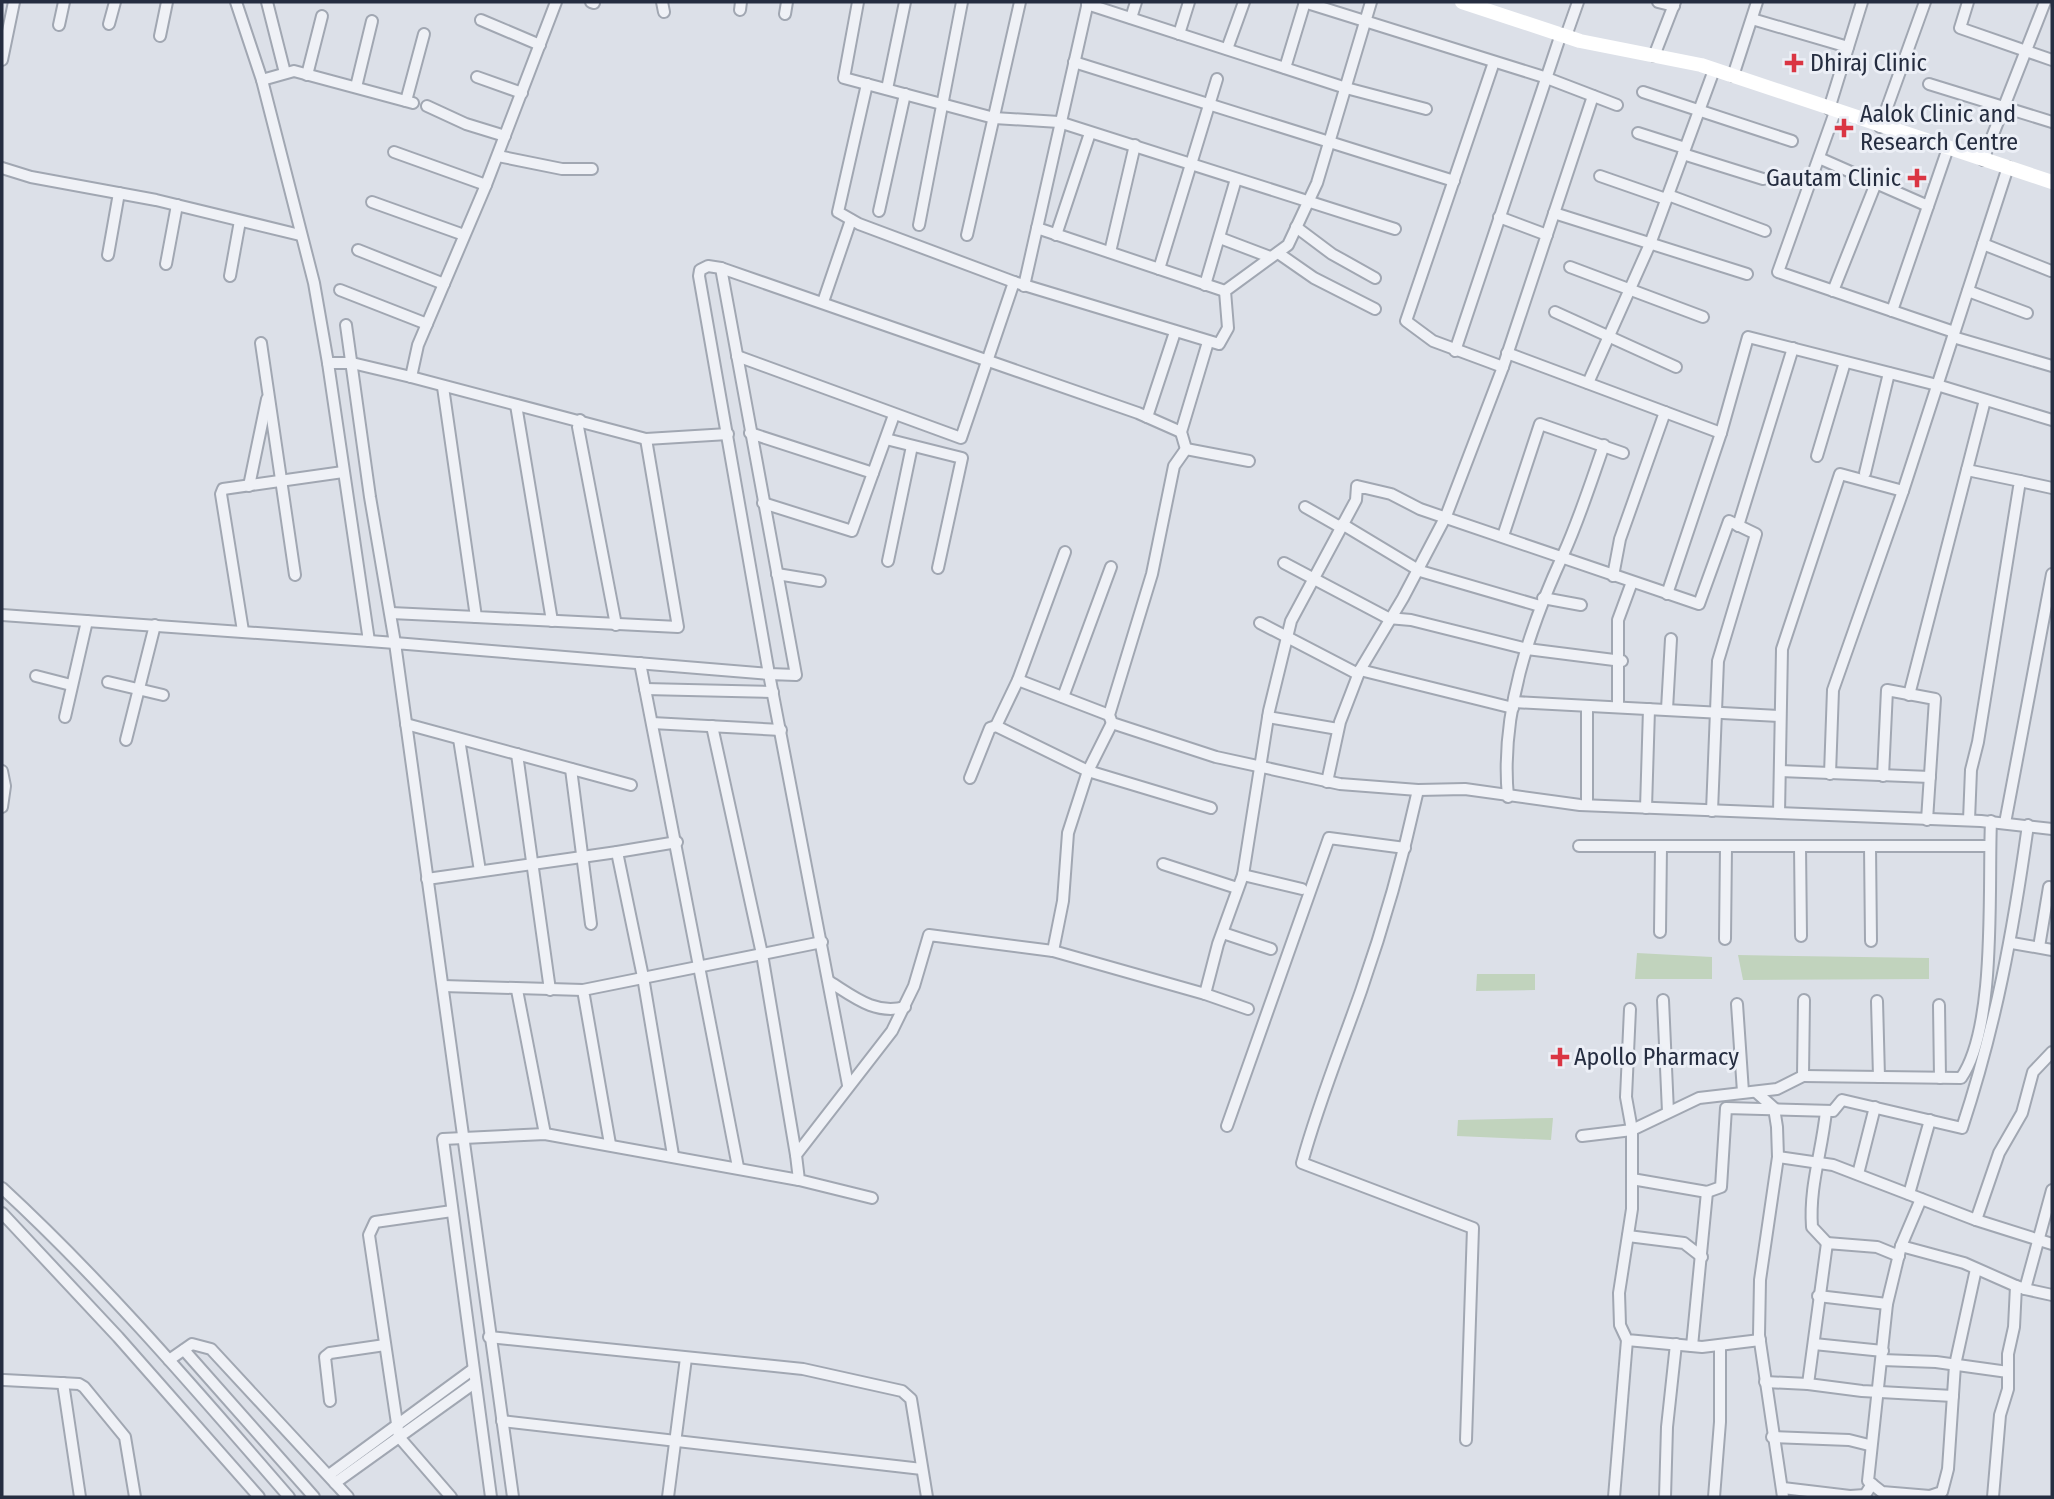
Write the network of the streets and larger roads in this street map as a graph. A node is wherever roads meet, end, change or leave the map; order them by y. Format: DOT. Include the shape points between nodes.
graph roads {
  1 [pos="14,2"];
  2 [pos="64,2"];
  3 [pos="115,2"];
  4 [pos="167,2"];
  5 [pos="236,2"];
  6 [pos="267,2"];
  7 [pos="556,2"];
  8 [pos="788,2"];
  9 [pos="858,2"];
  10 [pos="905,2"];
  11 [pos="962,2"];
  12 [pos="1020,2"];
  13 [pos="1136,2"];
  14 [pos="1189,2"];
  15 [pos="1244,2"];
  16 [pos="1305,2"];
  17 [pos="1371,2"];
  18 [pos="1462,2"];
  19 [pos="1578,2"];
  20 [pos="1658,2"];
  21 [pos="1757,2"];
  22 [pos="1862,2"];
  23 [pos="1925,2"];
  24 [pos="1968,2"];
  25 [pos="2045,2"];
  26 [pos="1087,3"];
  27 [pos="1675,4"];
  28 [pos="785,14"];
  29 [pos="322,16"];
  30 [pos="1131,18"];
  31 [pos="1752,19"];
  32 [pos="481,20"];
  33 [pos="372,21"];
  34 [pos="1365,21"];
  35 [pos="5,23"];
  36 [pos="110,24"];
  37 [pos="59,25"];
  38 [pos="425,34"];
  39 [pos="1179,34"];
  40 [pos="1564,35"];
  41 [pos="160,36"];
  42 [pos="540,45"];
  43 [pos="1848,47"];
  44 [pos="1227,49"];
  45 [pos="2026,52"];
  46 [pos="1654,56"];
  47 [pos="2,60"];
  48 [pos="2052,60"];
  49 [pos="1074,62"];
  50 [pos="1494,62"];
  51 [pos="1285,68"];
  52 [pos="1714,70"];
  53 [pos="285,73"];
  54 [pos="307,75"];
  55 [pos="1733,76"];
  56 [pos="477,77"];
  57 [pos="1544,77"];
  58 [pos="1217,79"];
  59 [pos="262,80"];
  60 [pos="867,84"];
  61 [pos="1929,84"];
  62 [pos="356,87"];
  63 [pos="1346,88"];
  64 [pos="887,89"];
  65 [pos="1643,92"];
  66 [pos="522,93"];
  67 [pos="905,94"];
  68 [pos="1593,96"];
  69 [pos="943,104"];
  70 [pos="1209,105"];
  71 [pos="1617,105"];
  72 [pos="427,106"];
  73 [pos="2003,107"];
  74 [pos="1700,108"];
  75 [pos="1426,109"];
  76 [pos="1832,111"];
  77 [pos="994,118"];
  78 [pos="1059,122"];
  79 [pos="2052,122"];
  80 [pos="1881,127"];
  81 [pos="1090,133"];
  82 [pos="1638,133"];
  83 [pos="505,136"];
  84 [pos="1329,141"];
  85 [pos="1792,141"];
  86 [pos="1135,145"];
  87 [pos="1948,148"];
  88 [pos="1684,151"];
  89 [pos="394,152"];
  90 [pos="498,156"];
  91 [pos="1819,158"];
  92 [pos="1983,160"];
  93 [pos="1192,165"];
  94 [pos="2008,167"];
  95 [pos="2,168"];
  96 [pos="592,169"];
  97 [pos="1601,176"];
  98 [pos="1236,179"];
  99 [pos="1763,180"];
  100 [pos="1454,181"];
  101 [pos="2052,182"];
  102 [pos="1876,183"];
  103 [pos="486,185"];
  104 [pos="119,193"];
  105 [pos="1667,197"];
  106 [pos="372,202"];
  107 [pos="1308,202"];
  108 [pos="177,205"];
  109 [pos="1928,206"];
  110 [pos="878,211"];
  111 [pos="1554,213"];
  112 [pos="1499,217"];
  113 [pos="851,220"];
  114 [pos="240,221"];
  115 [pos="919,225"];
  116 [pos="1296,227"];
  117 [pos="1037,228"];
  118 [pos="1395,229"];
  119 [pos="1765,231"];
  120 [pos="300,235"];
  121 [pos="464,235"];
  122 [pos="967,235"];
  123 [pos="1056,235"];
  124 [pos="1547,235"];
  125 [pos="1220,238"];
  126 [pos="1650,244"];
  127 [pos="1983,244"];
  128 [pos="358,250"];
  129 [pos="1110,252"];
  130 [pos="108,255"];
  131 [pos="1274,255"];
  132 [pos="166,264"];
  133 [pos="1570,267"];
  134 [pos="722,268"];
  135 [pos="1158,269"];
  136 [pos="2051,271"];
  137 [pos="1747,274"];
  138 [pos="230,276"];
  139 [pos="1376,278"];
  140 [pos="444,284"];
  141 [pos="1019,284"];
  142 [pos="1205,285"];
  143 [pos="1630,288"];
  144 [pos="340,290"];
  145 [pos="1225,291"];
  146 [pos="1833,291"];
  147 [pos="1968,291"];
  148 [pos="823,302"];
  149 [pos="1375,309"];
  150 [pos="1892,311"];
  151 [pos="1555,313"];
  152 [pos="2027,313"];
  153 [pos="1703,317"];
  154 [pos="427,324"];
  155 [pos="346,325"];
  156 [pos="1175,332"];
  157 [pos="1953,335"];
  158 [pos="1610,337"];
  159 [pos="1208,342"];
  160 [pos="261,343"];
  161 [pos="1793,348"];
  162 [pos="1455,351"];
  163 [pos="1507,353"];
  164 [pos="737,356"];
  165 [pos="988,360"];
  166 [pos="1845,362"];
  167 [pos="328,363"];
  168 [pos="352,363"];
  169 [pos="2052,363"];
  170 [pos="1503,367"];
  171 [pos="1676,367"];
  172 [pos="1889,373"];
  173 [pos="411,377"];
  174 [pos="1588,383"];
  175 [pos="1937,385"];
  176 [pos="443,387"];
  177 [pos="269,393"];
  178 [pos="1985,400"];
  179 [pos="516,405"];
  180 [pos="1665,412"];
  181 [pos="894,415"];
  182 [pos="1147,417"];
  183 [pos="580,420"];
  184 [pos="2052,420"];
  185 [pos="1181,432"];
  186 [pos="750,433"];
  187 [pos="1721,433"];
  188 [pos="728,434"];
  189 [pos="646,439"];
  190 [pos="886,439"];
  191 [pos="1604,445"];
  192 [pos="912,446"];
  193 [pos="1186,449"];
  194 [pos="1623,453"];
  195 [pos="1817,456"];
  196 [pos="1249,461"];
  197 [pos="1967,470"];
  198 [pos="343,472"];
  199 [pos="873,473"];
  200 [pos="1865,473"];
  201 [pos="282,481"];
  202 [pos="2020,481"];
  203 [pos="249,486"];
  204 [pos="2052,488"];
  205 [pos="1903,491"];
  206 [pos="764,503"];
  207 [pos="1305,507"];
  208 [pos="1446,516"];
  209 [pos="1341,526"];
  210 [pos="1738,526"];
  211 [pos="1503,536"];
  212 [pos="1065,552"];
  213 [pos="1562,557"];
  214 [pos="888,561"];
  215 [pos="1284,562"];
  216 [pos="1111,567"];
  217 [pos="938,568"];
  218 [pos="1417,569"];
  219 [pos="777,574"];
  220 [pos="2052,574"];
  221 [pos="296,575"];
  222 [pos="1613,576"];
  223 [pos="1315,579"];
  224 [pos="820,581"];
  225 [pos="1632,582"];
  226 [pos="1667,594"];
  227 [pos="1541,602"];
  228 [pos="1581,605"];
  229 [pos="391,613"];
  230 [pos="2,615"];
  231 [pos="476,617"];
  232 [pos="1388,618"];
  233 [pos="87,621"];
  234 [pos="552,621"];
  235 [pos="1260,623"];
  236 [pos="155,625"];
  237 [pos="616,625"];
  238 [pos="243,631"];
  239 [pos="1287,635"];
  240 [pos="1671,639"];
  241 [pos="369,641"];
  242 [pos="395,643"];
  243 [pos="1527,649"];
  244 [pos="1619,661"];
  245 [pos="640,663"];
  246 [pos="1359,672"];
  247 [pos="769,674"];
  248 [pos="36,676"];
  249 [pos="1018,680"];
  250 [pos="108,682"];
  251 [pos="71,685"];
  252 [pos="137,689"];
  253 [pos="645,689"];
  254 [pos="773,692"];
  255 [pos="163,695"];
  256 [pos="1909,695"];
  257 [pos="1063,697"];
  258 [pos="1514,705"];
  259 [pos="1587,706"];
  260 [pos="1618,708"];
  261 [pos="1649,709"];
  262 [pos="1667,709"];
  263 [pos="1714,713"];
  264 [pos="1779,716"];
  265 [pos="65,717"];
  266 [pos="1268,717"];
  267 [pos="1110,719"];
  268 [pos="652,723"];
  269 [pos="406,724"];
  270 [pos="712,726"];
  271 [pos="996,726"];
  272 [pos="1338,729"];
  273 [pos="781,730"];
  274 [pos="459,739"];
  275 [pos="126,740"];
  276 [pos="517,754"];
  277 [pos="571,769"];
  278 [pos="1261,769"];
  279 [pos="2,771"];
  280 [pos="1088,771"];
  281 [pos="1780,771"];
  282 [pos="1830,774"];
  283 [pos="1883,776"];
  284 [pos="1930,777"];
  285 [pos="970,778"];
  286 [pos="1327,782"];
  287 [pos="631,785"];
  288 [pos="1418,790"];
  289 [pos="1508,797"];
  290 [pos="1587,805"];
  291 [pos="2,807"];
  292 [pos="1212,808"];
  293 [pos="1646,808"];
  294 [pos="1712,811"];
  295 [pos="1779,813"];
  296 [pos="1927,820"];
  297 [pos="1969,820"];
  298 [pos="1991,821"];
  299 [pos="2005,823"];
  300 [pos="2028,825"];
  301 [pos="2052,829"];
  302 [pos="677,842"];
  303 [pos="1579,846"];
  304 [pos="1661,846"];
  305 [pos="1726,846"];
  306 [pos="1800,846"];
  307 [pos="1870,846"];
  308 [pos="1990,846"];
  309 [pos="1405,848"];
  310 [pos="617,852"];
  311 [pos="582,856"];
  312 [pos="1163,863"];
  313 [pos="532,864"];
  314 [pos="480,871"];
  315 [pos="1243,875"];
  316 [pos="427,879"];
  317 [pos="2049,887"];
  318 [pos="1237,888"];
  319 [pos="1302,889"];
  320 [pos="591,924"];
  321 [pos="1660,932"];
  322 [pos="1223,933"];
  323 [pos="1801,936"];
  324 [pos="1725,939"];
  325 [pos="1871,941"];
  326 [pos="822,942"];
  327 [pos="2012,943"];
  328 [pos="2039,947"];
  329 [pos="1271,949"];
  330 [pos="2052,950"];
  331 [pos="1053,951"];
  332 [pos="762,954"];
  333 [pos="700,966"];
  334 [pos="643,977"];
  335 [pos="830,982"];
  336 [pos="443,986"];
  337 [pos="517,990"];
  338 [pos="550,990"];
  339 [pos="583,990"];
  340 [pos="1205,994"];
  341 [pos="1663,1000"];
  342 [pos="1804,1000"];
  343 [pos="1877,1001"];
  344 [pos="1737,1004"];
  345 [pos="1939,1005"];
  346 [pos="905,1007"];
  347 [pos="1248,1009"];
  348 [pos="1630,1009"];
  349 [pos="2052,1052"];
  350 [pos="1803,1076"];
  351 [pos="1879,1077"];
  352 [pos="1940,1078"];
  353 [pos="848,1085"];
  354 [pos="1742,1092"];
  355 [pos="1756,1092"];
  356 [pos="1718,1096"];
  357 [pos="1875,1107"];
  358 [pos="1726,1108"];
  359 [pos="1774,1108"];
  360 [pos="1826,1111"];
  361 [pos="1668,1112"];
  362 [pos="1930,1121"];
  363 [pos="1227,1126"];
  364 [pos="1632,1130"];
  365 [pos="545,1134"];
  366 [pos="1582,1136"];
  367 [pos="463,1137"];
  368 [pos="610,1144"];
  369 [pos="673,1155"];
  370 [pos="796,1155"];
  371 [pos="1778,1157"];
  372 [pos="1819,1163"];
  373 [pos="738,1167"];
  374 [pos="1858,1174"];
  375 [pos="1632,1179"];
  376 [pos="799,1180"];
  377 [pos="2,1188"];
  378 [pos="2052,1191"];
  379 [pos="1707,1192"];
  380 [pos="1909,1194"];
  381 [pos="872,1198"];
  382 [pos="1921,1199"];
  383 [pos="452,1211"];
  384 [pos="2,1213"];
  385 [pos="1976,1220"];
  386 [pos="1628,1236"];
  387 [pos="2038,1240"];
  388 [pos="1827,1242"];
  389 [pos="2052,1244"];
  390 [pos="1900,1251"];
  391 [pos="1702,1257"];
  392 [pos="1976,1269"];
  393 [pos="2021,1288"];
  394 [pos="2052,1295"];
  395 [pos="1818,1296"];
  396 [pos="1887,1304"];
  397 [pos="489,1337"];
  398 [pos="1627,1340"];
  399 [pos="1760,1340"];
  400 [pos="1676,1344"];
  401 [pos="1814,1344"];
  402 [pos="385,1345"];
  403 [pos="1720,1345"];
  404 [pos="1692,1346"];
  405 [pos="184,1350"];
  406 [pos="1883,1356"];
  407 [pos="686,1358"];
  408 [pos="169,1360"];
  409 [pos="1955,1365"];
  410 [pos="2008,1372"];
  411 [pos="495,1376"];
  412 [pos="473,1377"];
  413 [pos="4,1380"];
  414 [pos="1765,1382"];
  415 [pos="64,1383"];
  416 [pos="1808,1384"];
  417 [pos="1879,1391"];
  418 [pos="1953,1396"];
  419 [pos="330,1401"];
  420 [pos="502,1420"];
  421 [pos="398,1431"];
  422 [pos="1772,1437"];
  423 [pos="1466,1440"];
  424 [pos="675,1441"];
  425 [pos="1869,1445"];
  426 [pos="922,1469"];
  427 [pos="332,1479"];
  428 [pos="1872,1484"];
  429 [pos="1783,1493"];
  430 [pos="80,1497"];
  431 [pos="135,1497"];
  432 [pos="259,1497"];
  433 [pos="289,1497"];
  434 [pos="314,1497"];
  435 [pos="348,1497"];
  436 [pos="451,1497"];
  437 [pos="491,1497"];
  438 [pos="513,1497"];
  439 [pos="668,1497"];
  440 [pos="927,1497"];
  441 [pos="1614,1497"];
  442 [pos="1665,1497"];
  443 [pos="1714,1497"];
  444 [pos="1993,1497"];
  1 -- 35 [label="street"];
  2 -- 37 [label="street"];
  3 -- 36 [label="street"];
  4 -- 41 [label="street"];
  5 -- 59 [label="street"];
  6 -- 53 [label="street"];
  7 -- 42 [label="street"];
  8 -- 28 [label="street"];
  9 -- 60 [label="street" via="845,78"];
  10 -- 64 [label="street"];
  11 -- 69 [label="street"];
  12 -- 77 [label="street"];
  13 -- 30 [label="street"];
  14 -- 39 [label="street"];
  15 -- 44 [label="street"];
  16 -- 34 [label="street"];
  16 -- 51 [label="street"];
  17 -- 34 [label="street"];
  18 -- 40 [label="street"];
  19 -- 40 [label="street"];
  20 -- 27 [label="street"];
  21 -- 31 [label="street"];
  22 -- 43 [label="street"];
  23 -- 80 [label="street"];
  24 -- 45 [label="street" via="1960,28"];
  25 -- 45 [label="street"];
  26 -- 30 [label="street"];
  26 -- 49 [label="street"];
  27 -- 46 [label="street"];
  29 -- 54 [label="street"];
  30 -- 39 [label="street"];
  31 -- 43 [label="street"];
  31 -- 55 [label="street"];
  32 -- 42 [label="street"];
  33 -- 62 [label="street"];
  34 -- 50 [label="street"];
  34 -- 63 [label="street"];
  35 -- 47 [label="street"];
  38 -- 62 [label="street" via="409,102"];
  39 -- 44 [label="street"];
  40 -- 46 [label="street"];
  40 -- 57 [label="street"];
  42 -- 66 [label="street"];
  43 -- 76 [label="street"];
  44 -- 51 [label="street"];
  45 -- 48 [label="street"];
  45 -- 73 [label="street"];
  46 -- 52 [label="street"];
  49 -- 70 [label="street"];
  49 -- 78 [label="street"];
  50 -- 57 [label="street"];
  50 -- 100 [label="street"];
  51 -- 63 [label="street"];
  52 -- 55 [label="street"];
  52 -- 74 [label="street"];
  53 -- 54 [label="street"];
  53 -- 59 [label="street"];
  54 -- 62 [label="street"];
  55 -- 76 [label="street"];
  56 -- 66 [label="street"];
  57 -- 68 [label="street"];
  57 -- 112 [label="street"];
  58 -- 70 [label="street"];
  59 -- 120 [label="street"];
  60 -- 64 [label="street"];
  60 -- 113 [label="street" via="838,212"];
  61 -- 73 [label="street"];
  63 -- 75 [label="street"];
  63 -- 84 [label="street"];
  64 -- 67 [label="street"];
  65 -- 74 [label="street"];
  66 -- 83 [label="street"];
  67 -- 69 [label="street"];
  67 -- 110 [label="street"];
  68 -- 71 [label="street"];
  68 -- 111 [label="street"];
  69 -- 77 [label="street"];
  69 -- 115 [label="street"];
  70 -- 84 [label="street"];
  70 -- 93 [label="street"];
  72 -- 83 [label="street"];
  73 -- 79 [label="street"];
  73 -- 92 [label="street"];
  74 -- 85 [label="street"];
  74 -- 88 [label="street"];
  76 -- 80 [label="street"];
  76 -- 91 [label="street"];
  77 -- 78 [label="street"];
  77 -- 122 [label="street"];
  78 -- 81 [label="street"];
  78 -- 117 [label="street"];
  80 -- 87 [label="street"];
  81 -- 86 [label="street"];
  81 -- 123 [label="street"];
  82 -- 88 [label="street"];
  83 -- 90 [label="street"];
  84 -- 100 [label="street"];
  84 -- 107 [label="street"];
  86 -- 93 [label="street"];
  86 -- 129 [label="street"];
  87 -- 92 [label="street"];
  87 -- 109 [label="street"];
  88 -- 99 [label="street"];
  88 -- 105 [label="street"];
  89 -- 103 [label="street"];
  90 -- 96 [label="street" via="562,169"];
  90 -- 103 [label="street"];
  91 -- 102 [label="street"];
  91 -- 146 [label="street" via="1778,272"];
  92 -- 94 [label="street"];
  93 -- 98 [label="street"];
  93 -- 135 [label="street"];
  94 -- 101 [label="street"];
  94 -- 127 [label="street"];
  95 -- 104 [label="street"];
  97 -- 105 [label="street"];
  98 -- 107 [label="street"];
  98 -- 125 [label="street"];
  100 -- 162 [label="street" via="1406,321 1416,332"];
  102 -- 109 [label="street"];
  102 -- 146 [label="street"];
  103 -- 121 [label="street"];
  104 -- 108 [label="street"];
  104 -- 130 [label="street"];
  105 -- 119 [label="street"];
  105 -- 126 [label="street"];
  106 -- 121 [label="street"];
  107 -- 116 [label="street"];
  107 -- 118 [label="street"];
  108 -- 114 [label="street"];
  108 -- 132 [label="street"];
  109 -- 150 [label="street"];
  111 -- 124 [label="street"];
  111 -- 126 [label="street"];
  112 -- 124 [label="street"];
  112 -- 162 [label="street"];
  113 -- 141 [label="street"];
  113 -- 148 [label="street"];
  114 -- 120 [label="street"];
  114 -- 138 [label="street"];
  116 -- 131 [label="street" via="1288,245"];
  116 -- 139 [label="street"];
  117 -- 123 [label="street"];
  117 -- 141 [label="street"];
  120 -- 167 [label="street"];
  121 -- 140 [label="street"];
  123 -- 129 [label="street"];
  124 -- 163 [label="street"];
  125 -- 131 [label="street"];
  125 -- 142 [label="street"];
  126 -- 137 [label="street"];
  126 -- 143 [label="street"];
  127 -- 136 [label="street"];
  127 -- 147 [label="street"];
  128 -- 140 [label="street"];
  129 -- 135 [label="street"];
  131 -- 145 [label="street"];
  131 -- 149 [label="street"];
  133 -- 143 [label="street"];
  134 -- 148 [label="street"];
  134 -- 164 [label="street"];
  134 -- 188 [label="street" via="708,266 699,276"];
  135 -- 142 [label="street"];
  140 -- 154 [label="street"];
  141 -- 156 [label="street"];
  141 -- 165 [label="street"];
  142 -- 145 [label="street"];
  143 -- 153 [label="street"];
  143 -- 158 [label="street"];
  144 -- 154 [label="street"];
  145 -- 159 [label="street" via="1228,328 1219,344"];
  146 -- 150 [label="street"];
  147 -- 152 [label="street"];
  147 -- 157 [label="street"];
  148 -- 165 [label="street"];
  150 -- 157 [label="street"];
  151 -- 158 [label="street"];
  154 -- 173 [label="street"];
  155 -- 168 [label="street"];
  156 -- 159 [label="street"];
  156 -- 182 [label="street"];
  157 -- 169 [label="street"];
  157 -- 175 [label="street"];
  158 -- 171 [label="street"];
  158 -- 174 [label="street"];
  159 -- 185 [label="street"];
  160 -- 177 [label="street"];
  161 -- 166 [label="street"];
  161 -- 187 [label="street" via="1748,337"];
  161 -- 210 [label="street"];
  162 -- 170 [label="street"];
  163 -- 170 [label="street"];
  163 -- 174 [label="street"];
  164 -- 181 [label="street"];
  164 -- 186 [label="street"];
  165 -- 181 [label="street" via="961,438"];
  165 -- 182 [label="street"];
  166 -- 172 [label="street"];
  166 -- 195 [label="street"];
  167 -- 168 [label="street"];
  167 -- 198 [label="street"];
  168 -- 173 [label="street"];
  168 -- 229 [label="street"];
  170 -- 208 [label="street"];
  172 -- 175 [label="street"];
  172 -- 200 [label="street"];
  173 -- 176 [label="street"];
  174 -- 180 [label="street"];
  175 -- 178 [label="street"];
  175 -- 205 [label="street"];
  176 -- 179 [label="street"];
  176 -- 231 [label="street"];
  177 -- 201 [label="street"];
  177 -- 203 [label="street"];
  178 -- 184 [label="street"];
  178 -- 197 [label="street"];
  179 -- 183 [label="street"];
  179 -- 234 [label="street"];
  180 -- 187 [label="street"];
  180 -- 222 [label="street" via="1620,540"];
  181 -- 190 [label="street"];
  182 -- 185 [label="street"];
  183 -- 189 [label="street"];
  183 -- 237 [label="street"];
  185 -- 193 [label="street"];
  186 -- 199 [label="street"];
  186 -- 206 [label="street"];
  187 -- 226 [label="street"];
  188 -- 189 [label="street"];
  188 -- 247 [label="street"];
  189 -- 237 [label="street" via="678,627"];
  190 -- 192 [label="street"];
  190 -- 199 [label="street"];
  191 -- 194 [label="street"];
  191 -- 211 [label="street" via="1540,424"];
  191 -- 213 [label="street"];
  192 -- 214 [label="street"];
  192 -- 217 [label="street" via="962,458"];
  193 -- 196 [label="street"];
  193 -- 267 [label="street" via="1174,466 1152,575"];
  197 -- 202 [label="street"];
  197 -- 256 [label="street"];
  198 -- 201 [label="street"];
  198 -- 241 [label="street"];
  199 -- 206 [label="street" via="852,531"];
  201 -- 203 [label="street"];
  201 -- 221 [label="street"];
  202 -- 204 [label="street"];
  202 -- 297 [label="street" via="1971,770"];
  203 -- 238 [label="street" via="223,489 221,494"];
  205 -- 264 [label="street" via="1840,474 1782,649"];
  205 -- 282 [label="street" via="1833,690"];
  206 -- 219 [label="street"];
  207 -- 209 [label="street"];
  208 -- 209 [label="street" via="1357,486 1356,500"];
  208 -- 211 [label="street"];
  208 -- 218 [label="street"];
  209 -- 218 [label="street"];
  209 -- 223 [label="street"];
  210 -- 226 [label="street" via="1729,521 1699,604"];
  210 -- 263 [label="street" via="1756,534 1722,640"];
  211 -- 213 [label="street"];
  212 -- 249 [label="street"];
  213 -- 222 [label="street"];
  213 -- 227 [label="street"];
  215 -- 223 [label="street"];
  216 -- 257 [label="street"];
  218 -- 227 [label="street"];
  218 -- 232 [label="street"];
  219 -- 224 [label="street"];
  219 -- 247 [label="street" via="796,675"];
  220 -- 299 [label="street"];
  222 -- 225 [label="street"];
  223 -- 232 [label="street"];
  223 -- 239 [label="street"];
  225 -- 226 [label="street"];
  225 -- 244 [label="street" via="1618,620"];
  227 -- 228 [label="street"];
  227 -- 243 [label="street"];
  229 -- 231 [label="street"];
  229 -- 242 [label="street"];
  230 -- 233 [label="street"];
  231 -- 234 [label="street"];
  232 -- 243 [label="street"];
  232 -- 246 [label="street"];
  233 -- 236 [label="street"];
  233 -- 251 [label="street"];
  234 -- 237 [label="street"];
  235 -- 239 [label="street"];
  236 -- 238 [label="street"];
  236 -- 252 [label="street"];
  238 -- 241 [label="street"];
  239 -- 246 [label="street"];
  239 -- 266 [label="street"];
  240 -- 262 [label="street"];
  241 -- 242 [label="street"];
  242 -- 245 [label="street"];
  242 -- 269 [label="street"];
  243 -- 244 [label="street"];
  243 -- 258 [label="street"];
  244 -- 260 [label="street"];
  245 -- 247 [label="street"];
  245 -- 253 [label="street"];
  246 -- 258 [label="street"];
  246 -- 272 [label="street"];
  247 -- 254 [label="street"];
  248 -- 251 [label="street"];
  249 -- 257 [label="street"];
  249 -- 271 [label="street"];
  250 -- 252 [label="street"];
  251 -- 265 [label="street"];
  252 -- 255 [label="street"];
  252 -- 275 [label="street"];
  253 -- 254 [label="street"];
  253 -- 268 [label="street"];
  254 -- 273 [label="street"];
  256 -- 283 [label="street" via="1887,690"];
  256 -- 284 [label="street" via="1935,699"];
  257 -- 267 [label="street"];
  258 -- 259 [label="street"];
  258 -- 289 [label="street" via="1506,743"];
  259 -- 260 [label="street"];
  259 -- 290 [label="street"];
  260 -- 261 [label="street"];
  261 -- 262 [label="street"];
  261 -- 293 [label="street"];
  262 -- 263 [label="street"];
  263 -- 264 [label="street"];
  263 -- 294 [label="street"];
  264 -- 281 [label="street"];
  266 -- 272 [label="street"];
  266 -- 278 [label="street"];
  267 -- 278 [label="street"];
  267 -- 280 [label="street"];
  268 -- 270 [label="street"];
  268 -- 302 [label="street"];
  269 -- 274 [label="street"];
  269 -- 316 [label="street"];
  270 -- 273 [label="street"];
  270 -- 332 [label="street"];
  271 -- 280 [label="street"];
  271 -- 285 [label="street" via="990,728"];
  272 -- 286 [label="street"];
  273 -- 326 [label="street"];
  274 -- 276 [label="street"];
  274 -- 314 [label="street"];
  276 -- 277 [label="street"];
  276 -- 313 [label="street"];
  277 -- 287 [label="street"];
  277 -- 311 [label="street"];
  278 -- 286 [label="street"];
  278 -- 315 [label="street"];
  279 -- 291 [label="street"];
  280 -- 292 [label="street"];
  280 -- 331 [label="street" via="1068,833 1063,901"];
  281 -- 282 [label="street"];
  281 -- 295 [label="street"];
  282 -- 283 [label="street"];
  283 -- 284 [label="street"];
  284 -- 296 [label="street"];
  286 -- 288 [label="street"];
  288 -- 289 [label="street" via="1465,789"];
  288 -- 309 [label="street"];
  289 -- 290 [label="street"];
  290 -- 293 [label="street"];
  293 -- 294 [label="street"];
  294 -- 295 [label="street"];
  295 -- 296 [label="street"];
  296 -- 297 [label="street"];
  297 -- 298 [label="street"];
  298 -- 299 [label="street"];
  298 -- 308 [label="street"];
  299 -- 300 [label="street"];
  300 -- 301 [label="street"];
  300 -- 327 [label="street"];
  302 -- 310 [label="street"];
  302 -- 333 [label="street"];
  303 -- 304 [label="street"];
  304 -- 305 [label="street"];
  304 -- 321 [label="street"];
  305 -- 306 [label="street"];
  305 -- 324 [label="street"];
  306 -- 307 [label="street"];
  306 -- 323 [label="street"];
  307 -- 308 [label="street"];
  307 -- 325 [label="street"];
  308 -- 352 [label="street" via="1989,965 1972,1062 1961,1078"];
  309 -- 363 [label="street" via="1329,838"];
  309 -- 423 [label="street" via="1302,1163 1473,1228"];
  310 -- 311 [label="street"];
  310 -- 334 [label="street"];
  311 -- 313 [label="street"];
  311 -- 320 [label="street"];
  312 -- 318 [label="street"];
  313 -- 314 [label="street"];
  313 -- 338 [label="street"];
  314 -- 316 [label="street"];
  315 -- 318 [label="street"];
  315 -- 319 [label="street"];
  316 -- 336 [label="street"];
  317 -- 328 [label="street"];
  318 -- 322 [label="street"];
  322 -- 329 [label="street"];
  322 -- 340 [label="street"];
  326 -- 332 [label="street"];
  326 -- 335 [label="street"];
  327 -- 328 [label="street"];
  327 -- 362 [label="street" via="1984,1062 1962,1128"];
  328 -- 330 [label="street"];
  331 -- 340 [label="street"];
  331 -- 346 [label="street" via="929,935"];
  332 -- 333 [label="street"];
  332 -- 370 [label="street"];
  333 -- 334 [label="street"];
  333 -- 373 [label="street"];
  334 -- 339 [label="street"];
  334 -- 369 [label="street"];
  335 -- 346 [label="street" via="869,1006"];
  335 -- 353 [label="street"];
  336 -- 337 [label="street"];
  336 -- 367 [label="street"];
  337 -- 338 [label="street"];
  337 -- 365 [label="street"];
  338 -- 339 [label="street"];
  339 -- 368 [label="street"];
  340 -- 347 [label="street"];
  341 -- 361 [label="street"];
  342 -- 350 [label="street"];
  343 -- 351 [label="street"];
  344 -- 354 [label="street"];
  345 -- 352 [label="street"];
  346 -- 353 [label="street" via="892,1031"];
  348 -- 364 [label="street" via="1626,1097"];
  349 -- 385 [label="street" via="2033,1072 2022,1113 1999,1153"];
  350 -- 351 [label="street"];
  350 -- 355 [label="street" via="1777,1089"];
  351 -- 352 [label="street"];
  353 -- 370 [label="street"];
  354 -- 355 [label="street"];
  354 -- 356 [label="street"];
  355 -- 359 [label="street"];
  356 -- 358 [label="street"];
  356 -- 361 [label="street" via="1699,1098"];
  357 -- 360 [label="street" via="1842,1100 1833,1111"];
  357 -- 362 [label="street"];
  357 -- 374 [label="street"];
  358 -- 359 [label="street"];
  358 -- 379 [label="street" via="1721,1187"];
  359 -- 360 [label="street"];
  359 -- 371 [label="street"];
  360 -- 372 [label="street"];
  361 -- 364 [label="street"];
  362 -- 380 [label="street"];
  364 -- 366 [label="street"];
  364 -- 375 [label="street"];
  365 -- 367 [label="street"];
  365 -- 368 [label="street"];
  367 -- 383 [label="street" via="443,1139"];
  367 -- 397 [label="street"];
  368 -- 369 [label="street"];
  369 -- 373 [label="street"];
  370 -- 376 [label="street"];
  371 -- 372 [label="street"];
  371 -- 399 [label="street" via="1760,1280"];
  372 -- 374 [label="street"];
  372 -- 388 [label="street" via="1810,1195 1812,1227"];
  373 -- 376 [label="street"];
  374 -- 380 [label="street"];
  375 -- 379 [label="street"];
  375 -- 386 [label="street"];
  376 -- 381 [label="street"];
  377 -- 408 [label="street"];
  378 -- 387 [label="street"];
  379 -- 391 [label="street"];
  380 -- 382 [label="street"];
  382 -- 385 [label="street"];
  382 -- 390 [label="street"];
  383 -- 402 [label="street" via="375,1222 370,1227"];
  383 -- 412 [label="street"];
  384 -- 432 [label="street"];
  385 -- 387 [label="street"];
  386 -- 391 [label="street" via="1684,1243"];
  386 -- 398 [label="street" via="1619,1293 1620,1325"];
  387 -- 389 [label="street"];
  387 -- 393 [label="street"];
  388 -- 390 [label="street"];
  388 -- 395 [label="street"];
  390 -- 392 [label="street"];
  390 -- 396 [label="street"];
  391 -- 404 [label="street"];
  392 -- 393 [label="street"];
  392 -- 409 [label="street"];
  393 -- 394 [label="street"];
  393 -- 410 [label="street"];
  395 -- 396 [label="street"];
  395 -- 401 [label="street"];
  396 -- 406 [label="street"];
  397 -- 407 [label="street"];
  397 -- 411 [label="street"];
  398 -- 400 [label="street"];
  398 -- 441 [label="street"];
  399 -- 403 [label="street"];
  399 -- 414 [label="street"];
  400 -- 404 [label="street"];
  400 -- 442 [label="street"];
  401 -- 406 [label="street"];
  401 -- 416 [label="street"];
  402 -- 419 [label="street" via="325,1357"];
  402 -- 421 [label="street"];
  403 -- 404 [label="street"];
  403 -- 443 [label="street"];
  405 -- 408 [label="street"];
  405 -- 427 [label="street" via="192,1344 211,1349"];
  405 -- 434 [label="street"];
  406 -- 409 [label="street"];
  406 -- 417 [label="street"];
  407 -- 424 [label="street"];
  407 -- 426 [label="street" via="803,1369 902,1391 911,1399"];
  408 -- 433 [label="street"];
  409 -- 410 [label="street"];
  409 -- 418 [label="street"];
  410 -- 444 [label="street"];
  411 -- 412 [label="street"];
  411 -- 420 [label="street"];
  412 -- 421 [label="street"];
  412 -- 437 [label="street"];
  413 -- 415 [label="street"];
  414 -- 416 [label="street"];
  414 -- 422 [label="street"];
  415 -- 430 [label="street"];
  415 -- 431 [label="street" via="84,1387 125,1437"];
  416 -- 417 [label="street"];
  417 -- 418 [label="street"];
  417 -- 425 [label="street"];
  418 -- 428 [label="street" via="1942,1492 1930,1496 1882,1492"];
  420 -- 424 [label="street"];
  420 -- 438 [label="street"];
  421 -- 427 [label="street"];
  421 -- 436 [label="street"];
  422 -- 425 [label="street"];
  422 -- 429 [label="street"];
  424 -- 426 [label="street"];
  424 -- 439 [label="street"];
  425 -- 428 [label="street" via="1868,1481"];
  426 -- 440 [label="street"];
  427 -- 435 [label="street"];
  428 -- 429 [label="street" via="1866,1495"];
}
